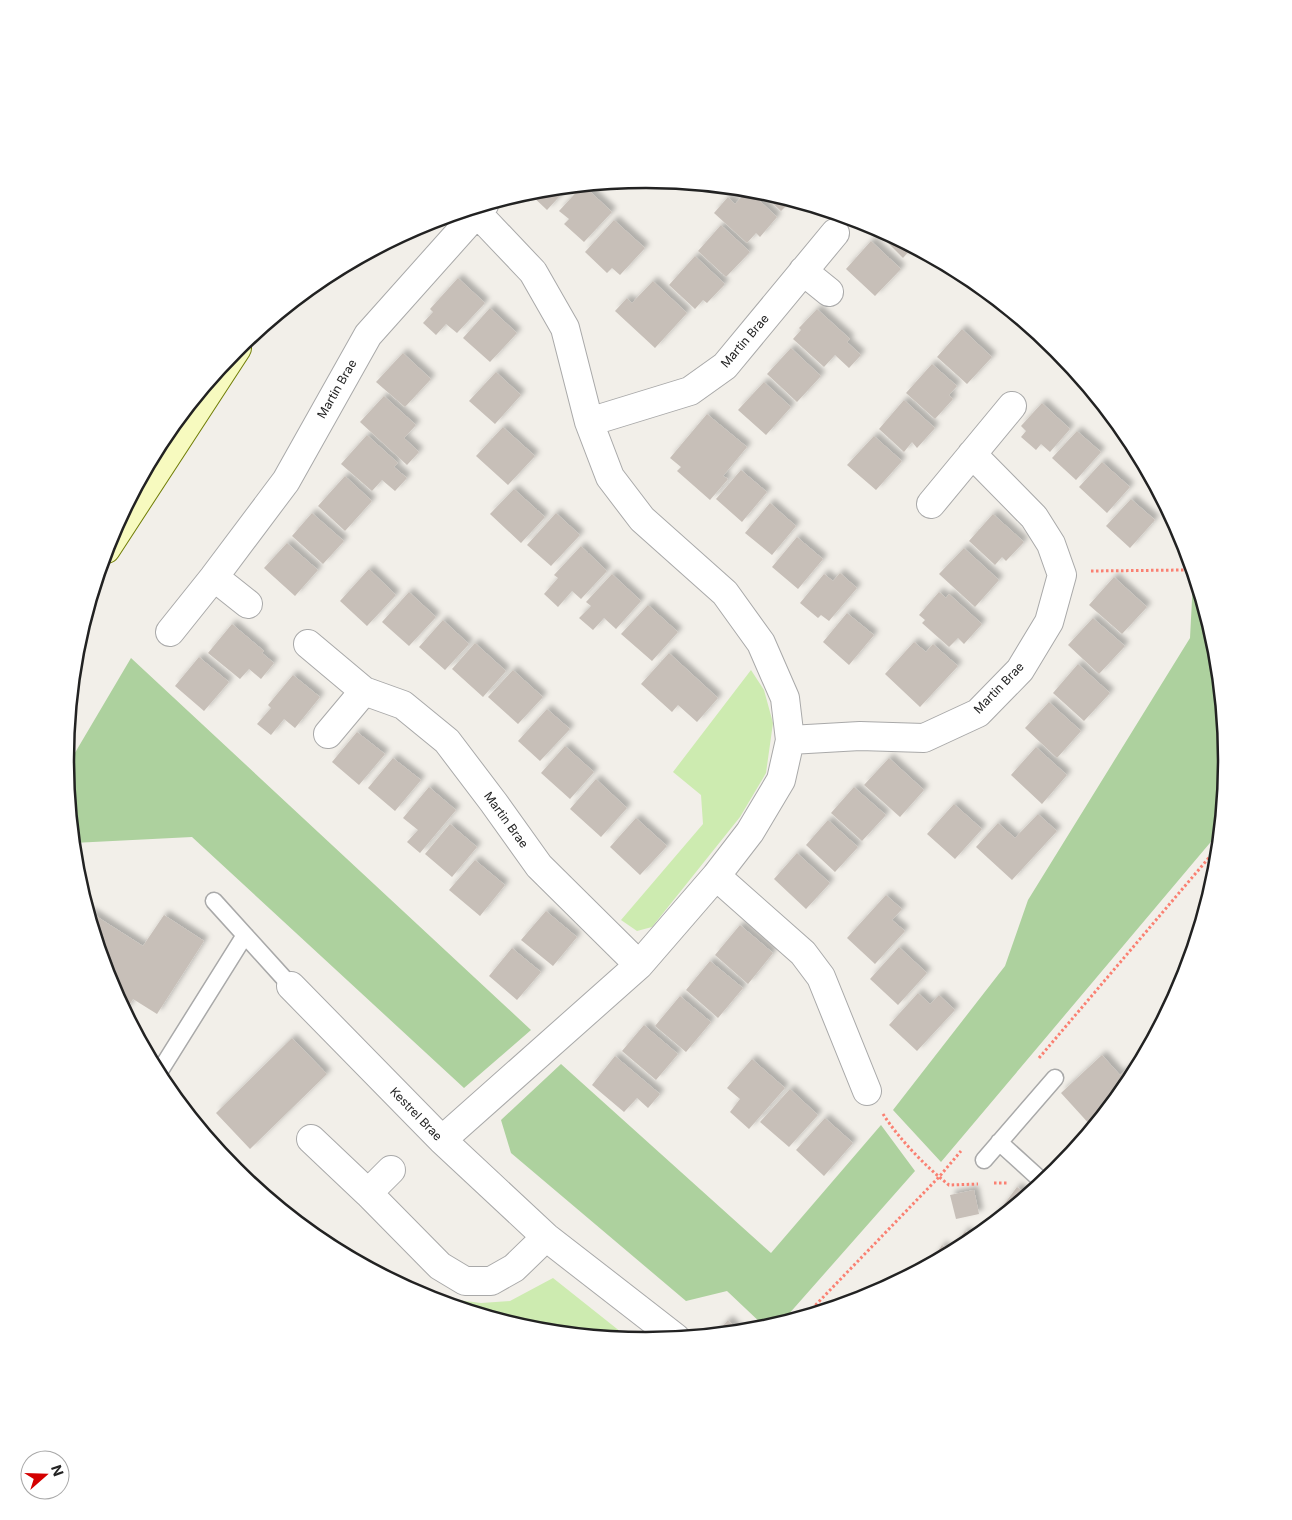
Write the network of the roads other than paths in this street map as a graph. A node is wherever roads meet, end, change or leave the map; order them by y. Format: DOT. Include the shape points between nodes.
graph roads {
  1 [pos="483,212"];
  2 [pos="477,213"];
  3 [pos="835,233"];
  4 [pos="803,271"];
  5 [pos="829,292"];
  6 [pos="204,398"];
  7 [pos="1012,406"];
  8 [pos="589,422"];
  9 [pos="972,454"];
  10 [pos="931,504"];
  11 [pos="133,508"];
  12 [pos="214,577"];
  13 [pos="248,604"];
  14 [pos="170,632"];
  15 [pos="308,644"];
  16 [pos="364,691"];
  17 [pos="328,734"];
  18 [pos="790,740"];
  19 [pos="716,876"];
  20 [pos="214,900"];
  21 [pos="245,935"];
  22 [pos="639,965"];
  23 [pos="291,986"];
  24 [pos="163,1066"];
  25 [pos="1056,1078"];
  26 [pos="867,1091"];
  27 [pos="311,1139"];
  28 [pos="442,1140"];
  29 [pos="999,1142"];
  30 [pos="984,1160"];
  31 [pos="391,1170"];
  32 [pos="1038,1177"];
  33 [pos="368,1193"];
  34 [pos="546,1237"];
  35 [pos="668,1331"];
  1 -- 8 [label="street, Martin Brae" via="533,272 565,328"];
  2 -- 12 [label="street, Martin Brae" via="368,335 286,481"];
  3 -- 4 [label="street, Martin Brae"];
  4 -- 5 [label="street"];
  4 -- 8 [label="street, Martin Brae" via="725,366 690,391"];
  6 -- 11 [label="street"];
  7 -- 9 [label="street"];
  8 -- 18 [label="street, Martin Brae" via="610,477 642,520 725,594 761,643 785,698"];
  9 -- 10 [label="street"];
  9 -- 18 [label="street, Martin Brae" via="1034,517 1051,544 1062,575 1049,622 1020,670 978,713 924,738 860,736"];
  12 -- 13 [label="street"];
  12 -- 14 [label="street, Martin Brae"];
  15 -- 16 [label="street, Martin Brae"];
  16 -- 17 [label="street"];
  16 -- 22 [label="street, Martin Brae" via="403,705 446,741 538,866"];
  18 -- 19 [label="street, Martin Brae" via="781,780 750,832"];
  19 -- 22 [label="street, Martin Brae"];
  19 -- 26 [label="street" via="803,953 821,977"];
  20 -- 21 [label="lane"];
  21 -- 23 [label="lane"];
  21 -- 24 [label="lane"];
  22 -- 28 [label="street, Martin Brae"];
  23 -- 28 [label="street, Kestrel Brae"];
  25 -- 29 [label="lane"];
  27 -- 33 [label="street"];
  28 -- 34 [label="street, Kestrel Brae"];
  29 -- 30 [label="lane"];
  29 -- 32 [label="lane"];
  31 -- 33 [label="street"];
  33 -- 34 [label="street" via="440,1266 465,1281 491,1280 514,1268"];
  34 -- 35 [label="street, Kestrel Brae"];
}
